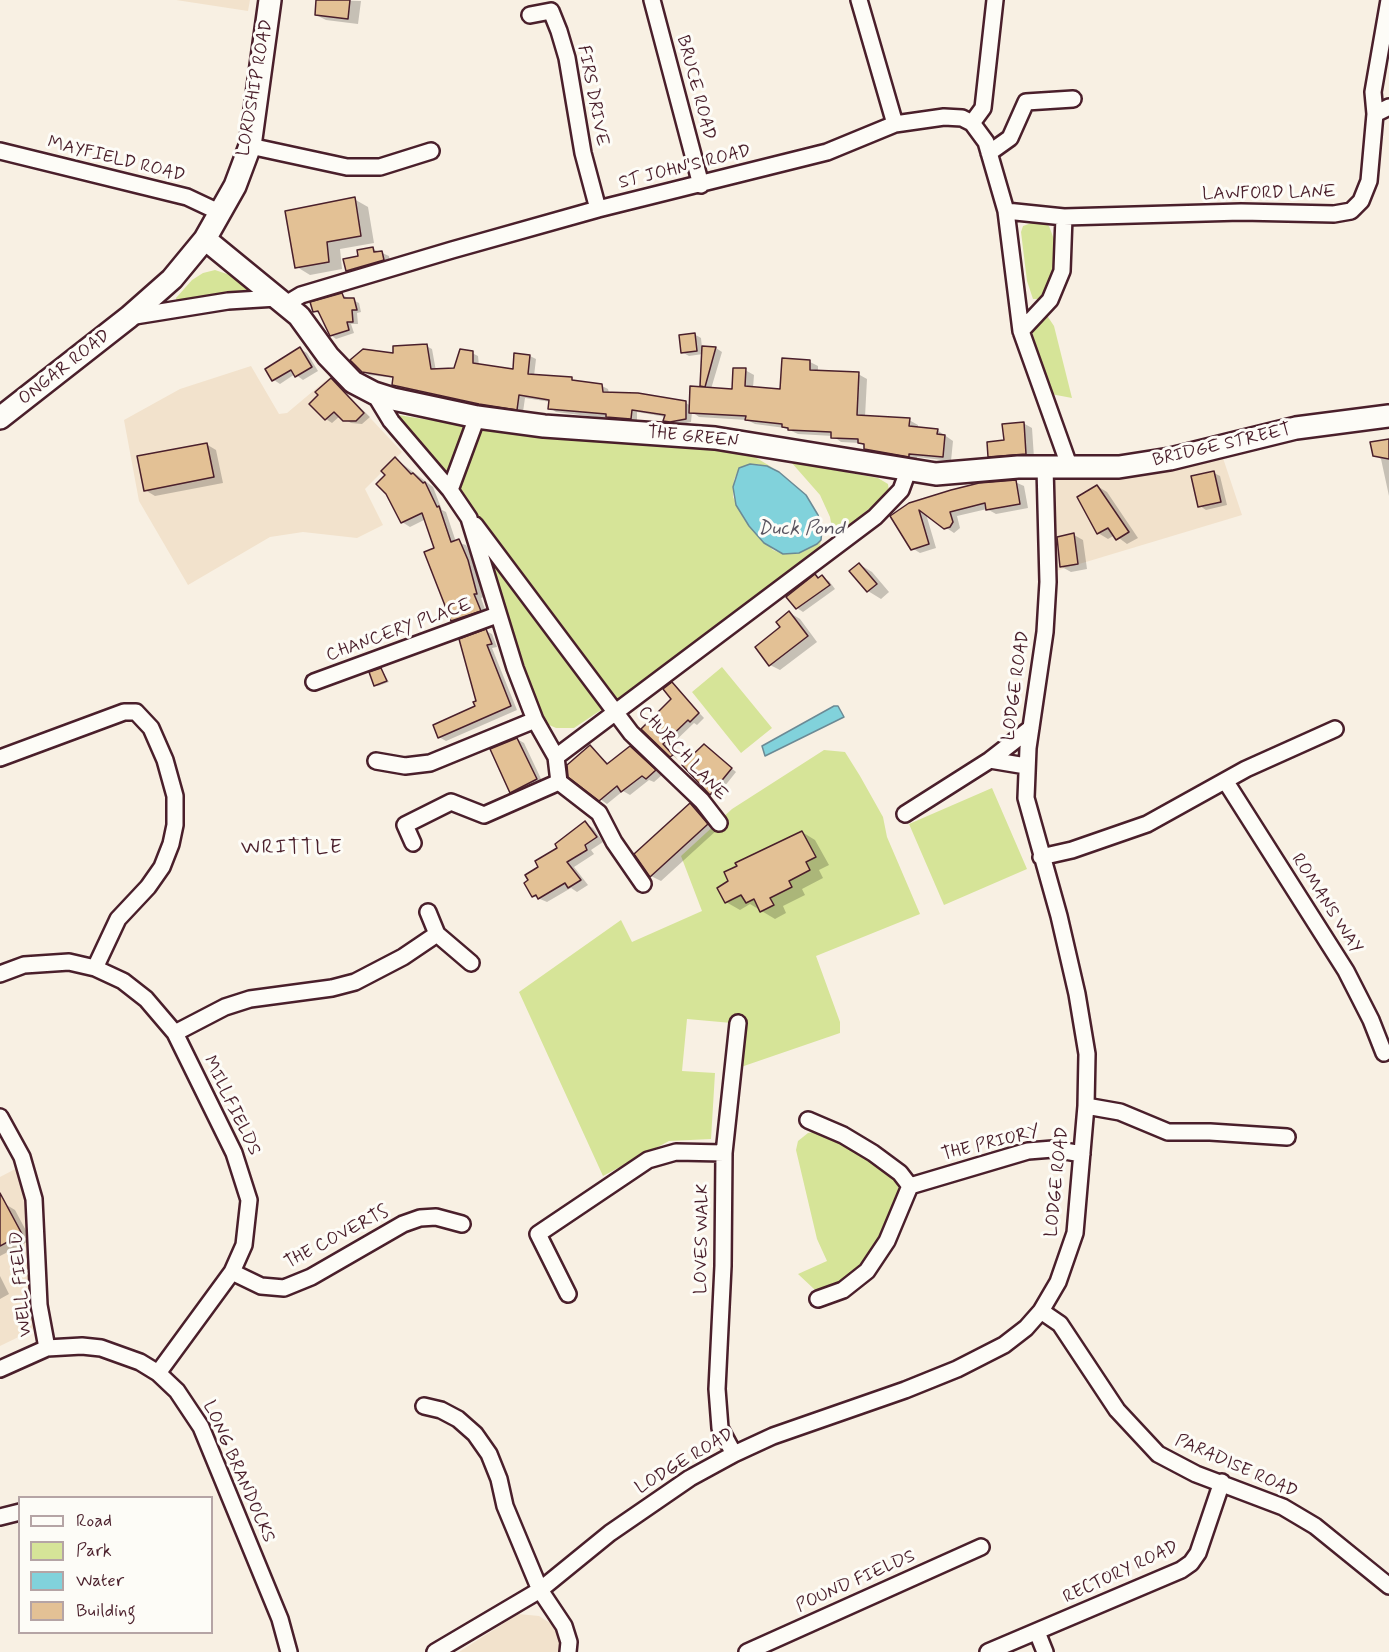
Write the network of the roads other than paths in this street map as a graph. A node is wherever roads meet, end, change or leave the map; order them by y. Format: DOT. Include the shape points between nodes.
graph roads {
  1 [pos="270,0"];
  2 [pos="652,0"];
  3 [pos="859,0"];
  4 [pos="995,0"];
  5 [pos="1389,0"];
  6 [pos="530,15"];
  7 [pos="1073,99"];
  8 [pos="1382,110"];
  9 [pos="972,123"];
  10 [pos="895,124"];
  11 [pos="250,146"];
  12 [pos="0,151"];
  13 [pos="431,151"];
  14 [pos="990,153"];
  15 [pos="701,185"];
  16 [pos="598,209"];
  17 [pos="1006,211"];
  18 [pos="221,213"];
  19 [pos="1064,217"];
  20 [pos="205,239"];
  21 [pos="281,301"];
  22 [pos="129,317"];
  23 [pos="1021,331"];
  24 [pos="374,393"];
  25 [pos="1389,416"];
  26 [pos="477,417"];
  27 [pos="0,418"];
  28 [pos="1057,467"];
  29 [pos="908,471"];
  30 [pos="450,490"];
  31 [pos="469,518"];
  32 [pos="497,615"];
  33 [pos="314,682"];
  34 [pos="616,711"];
  35 [pos="535,720"];
  36 [pos="1031,728"];
  37 [pos="1335,729"];
  38 [pos="556,757"];
  39 [pos="0,758"];
  40 [pos="990,760"];
  41 [pos="376,761"];
  42 [pos="1026,766"];
  43 [pos="559,782"];
  44 [pos="1226,782"];
  45 [pos="905,814"];
  46 [pos="719,824"];
  47 [pos="413,843"];
  48 [pos="1041,857"];
  49 [pos="643,884"];
  50 [pos="428,912"];
  51 [pos="437,934"];
  52 [pos="471,963"];
  53 [pos="95,968"];
  54 [pos="0,974"];
  55 [pos="738,1023"];
  56 [pos="175,1033"];
  57 [pos="1384,1053"];
  58 [pos="1086,1106"];
  59 [pos="0,1117"];
  60 [pos="808,1120"];
  61 [pos="1287,1137"];
  62 [pos="724,1152"];
  63 [pos="1082,1154"];
  64 [pos="910,1186"];
  65 [pos="462,1224"];
  66 [pos="232,1272"];
  67 [pos="568,1294"];
  68 [pos="818,1299"];
  69 [pos="1041,1311"];
  70 [pos="47,1348"];
  71 [pos="0,1369"];
  72 [pos="158,1372"];
  73 [pos="424,1406"];
  74 [pos="734,1454"];
  75 [pos="1222,1482"];
  76 [pos="18,1512"];
  77 [pos="0,1517"];
  78 [pos="981,1547"];
  79 [pos="1389,1586"];
  80 [pos="540,1590"];
  81 [pos="1037,1632"];
  82 [pos="290,1652"];
  83 [pos="435,1652"];
  84 [pos="568,1652"];
  85 [pos="747,1652"];
  86 [pos="988,1652"];
  87 [pos="1045,1652"];
  1 -- 11 [label="street, LORDSHIP ROAD"];
  2 -- 15 [label="street, BRUCE ROAD"];
  3 -- 10 [label="street"];
  4 -- 9 [label="street" via="983,108"];
  5 -- 8 [label="street, LAWFORD LANE" via="1373,92"];
  6 -- 16 [label="street, FIRS DRIVE" via="551,11 559,32"];
  7 -- 14 [label="street" via="1026,102 1010,138"];
  8 -- 19 [label="street, LAWFORD LANE" via="1369,181 1361,201 1351,211"];
  9 -- 10 [label="street, ST JOHN'S ROAD" via="944,117"];
  9 -- 14 [label="street, LODGE ROAD"];
  10 -- 15 [label="street, ST JOHN'S ROAD" via="827,152"];
  11 -- 13 [label="street" via="348,167 380,167"];
  11 -- 18 [label="street, LORDSHIP ROAD"];
  12 -- 18 [label="street, MAYFIELD ROAD" via="187,197"];
  14 -- 17 [label="street, LODGE ROAD"];
  15 -- 16 [label="street, ST JOHN'S ROAD"];
  16 -- 21 [label="street, ST JOHN'S ROAD"];
  17 -- 19 [label="street, LAWFORD LANE"];
  17 -- 23 [label="street, LODGE ROAD"];
  18 -- 20 [label="street, LORDSHIP ROAD"];
  19 -- 23 [label="street" via="1062,271 1050,300"];
  20 -- 21 [label="street, THE GREEN"];
  20 -- 22 [label="street, ONGAR ROAD" via="172,279"];
  21 -- 22 [label="street, ONGAR ROAD" via="228,301"];
  21 -- 24 [label="street, THE GREEN" via="299,316 342,373"];
  22 -- 27 [label="street, ONGAR ROAD"];
  23 -- 28 [label="street, LODGE ROAD"];
  24 -- 26 [label="street, THE GREEN"];
  24 -- 30 [label="street, THE GREEN" via="391,421"];
  25 -- 28 [label="street, BRIDGE STREET" via="1296,428 1146,464"];
  26 -- 29 [label="street, THE GREEN" via="553,427 715,438"];
  26 -- 30 [label="street"];
  28 -- 29 [label="street, THE GREEN" via="936,474"];
  28 -- 36 [label="street, LODGE ROAD" via="1045,632"];
  29 -- 34 [label="street" via="901,490 874,518"];
  30 -- 31 [label="street, THE GREEN"];
  31 -- 32 [label="street, THE GREEN"];
  31 -- 34 [label="street, THE GREEN"];
  32 -- 33 [label="street, CHANCERY PLACE"];
  32 -- 35 [label="street, THE GREEN"];
  34 -- 38 [label="street"];
  34 -- 46 [label="street, CHURCH LANE" via="644,747 702,801"];
  35 -- 38 [label="street, THE GREEN"];
  35 -- 41 [label="street" via="429,763 405,766"];
  36 -- 40 [label="street"];
  36 -- 42 [label="street, LODGE ROAD"];
  37 -- 44 [label="street" via="1296,744"];
  38 -- 43 [label="street"];
  39 -- 53 [label="street" via="124,712 136,712 151,728 175,796 171,844 148,887 118,919"];
  40 -- 42 [label="street"];
  40 -- 45 [label="street"];
  42 -- 48 [label="street, LODGE ROAD" via="1026,798"];
  43 -- 47 [label="street" via="484,815 450,802 405,825"];
  43 -- 49 [label="street" via="599,813"];
  44 -- 48 [label="street" via="1147,824"];
  44 -- 57 [label="street, ROMANS WAY" via="1346,970"];
  48 -- 58 [label="street, LODGE ROAD" via="1059,916 1085,1036"];
  50 -- 51 [label="street"];
  51 -- 52 [label="street"];
  51 -- 56 [label="street" via="404,957 355,982 250,999 225,1007"];
  53 -- 54 [label="street, MILLFIELDS" via="69,962 49,963 24,965"];
  53 -- 56 [label="street, MILLFIELDS" via="123,981 146,999"];
  55 -- 62 [label="street, LOVES WALK"];
  56 -- 66 [label="street, MILLFIELDS" via="234,1154 249,1200 244,1245"];
  58 -- 61 [label="street" via="1120,1112 1168,1132"];
  58 -- 63 [label="street, LODGE ROAD"];
  59 -- 70 [label="street, WELL FIELD" via="22,1157 34,1199 39,1305"];
  60 -- 64 [label="street" via="873,1153 900,1173"];
  62 -- 67 [label="street" via="676,1152 648,1160 538,1234"];
  62 -- 74 [label="street, LOVES WALK" via="717,1407 720,1428"];
  63 -- 64 [label="street, THE PRIORY" via="1053,1149 1028,1151"];
  63 -- 69 [label="street, LODGE ROAD" via="1075,1233 1061,1275"];
  64 -- 68 [label="street" via="887,1241 872,1265 843,1290"];
  65 -- 66 [label="street, THE COVERTS" via="436,1217 403,1224 310,1278 284,1288 261,1286"];
  66 -- 72 [label="street, MILLFIELDS"];
  69 -- 74 [label="street, LODGE ROAD" via="1004,1345 957,1369"];
  69 -- 75 [label="street, PARADISE ROAD" via="1059,1323 1072,1339 1117,1410 1148,1446 1173,1464"];
  70 -- 71 [label="street, LONG BRANDOCKS"];
  70 -- 72 [label="street, LONG BRANDOCKS" via="101,1348"];
  72 -- 82 [label="street, LONG BRANDOCKS" via="177,1391 201,1427"];
  73 -- 80 [label="street" via="458,1419 489,1454 505,1506"];
  74 -- 80 [label="street, LODGE ROAD" via="690,1478 610,1533"];
  75 -- 79 [label="street, PARADISE ROAD" via="1283,1507 1315,1526"];
  75 -- 81 [label="street, RECTORY ROAD" via="1198,1554 1191,1563"];
  76 -- 77 [label="street"];
  78 -- 85 [label="street, POUND FIELDS"];
  80 -- 83 [label="street, LODGE ROAD"];
  80 -- 84 [label="street" via="564,1626"];
  81 -- 86 [label="street, RECTORY ROAD"];
  81 -- 87 [label="street"];
}
